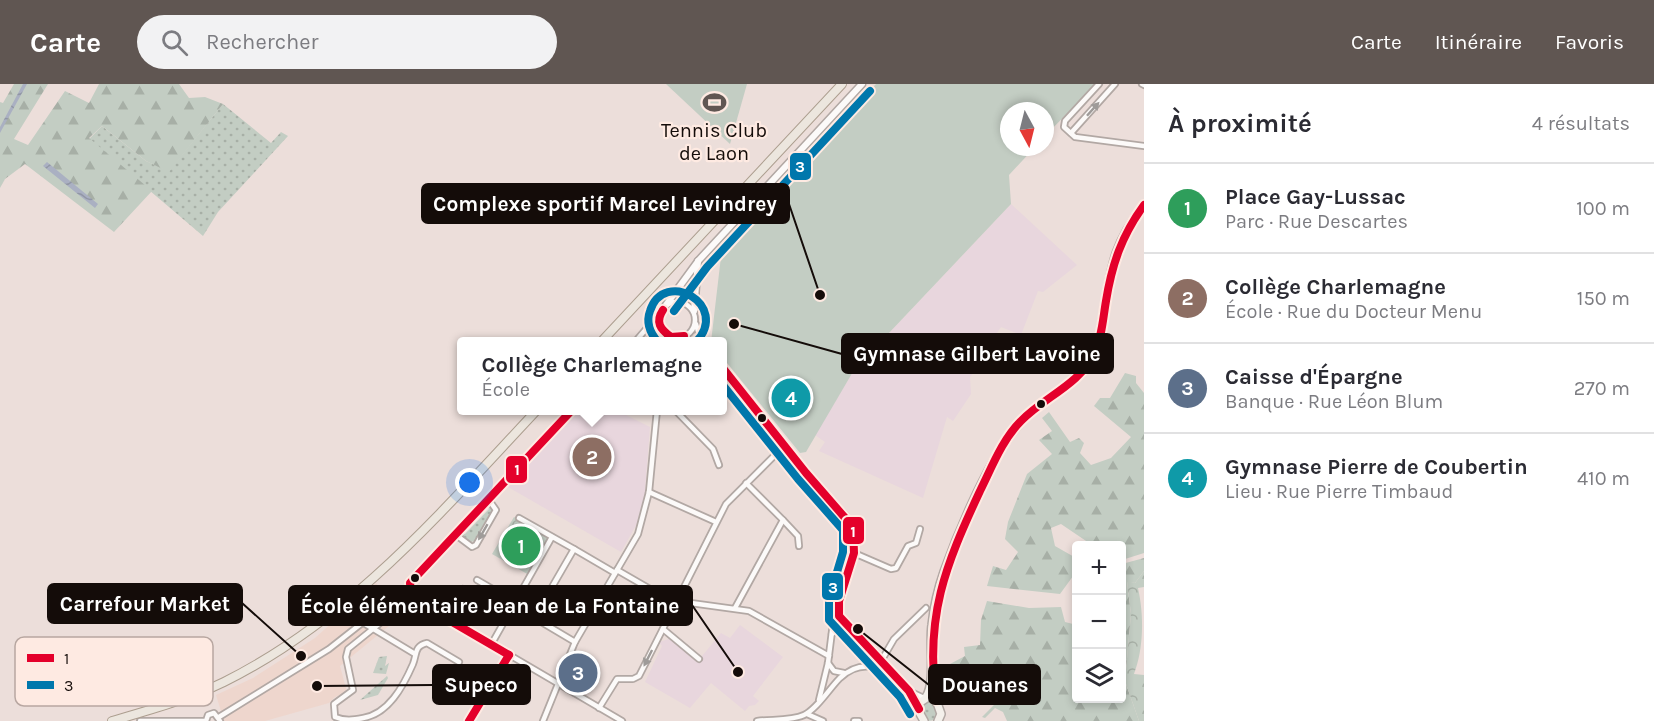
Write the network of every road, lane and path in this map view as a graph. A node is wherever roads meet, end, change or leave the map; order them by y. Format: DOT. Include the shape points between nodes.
graph roads {
  1 [pos="842,84"];
  2 [pos="862,84"];
  3 [pos="1099,84"];
  4 [pos="1115,84"];
  5 [pos="1071,133"];
  6 [pos="1144,146"];
  7 [pos="1144,205"];
  8 [pos="699,260"];
  9 [pos="666,305"];
  10 [pos="694,311"];
  11 [pos="660,313"];
  12 [pos="696,322"];
  13 [pos="606,337"];
  14 [pos="639,337"];
  15 [pos="671,337"];
  16 [pos="686,337"];
  17 [pos="700,337"];
  18 [pos="727,371"];
  19 [pos="533,415"];
  20 [pos="568,415"];
  21 [pos="657,415"];
  22 [pos="679,415"];
  23 [pos="785,445"];
  24 [pos="719,465"];
  25 [pos="746,483"];
  26 [pos="650,492"];
  27 [pos="489,500"];
  28 [pos="519,518"];
  29 [pos="783,520"];
  30 [pos="716,522"];
  31 [pos="920,529"];
  32 [pos="456,535"];
  33 [pos="552,537"];
  34 [pos="799,546"];
  35 [pos="574,549"];
  36 [pos="854,553"];
  37 [pos="616,571"];
  38 [pos="477,580"];
  39 [pos="395,597"];
  40 [pos="411,598"];
  41 [pos="676,600"];
  42 [pos="839,601"];
  43 [pos="515,602"];
  44 [pos="735,608"];
  45 [pos="926,608"];
  46 [pos="509,613"];
  47 [pos="446,618"];
  48 [pos="538,620"];
  49 [pos="362,622"];
  50 [pos="373,629"];
  51 [pos="663,630"];
  52 [pos="852,632"];
  53 [pos="832,635"];
  54 [pos="575,642"];
  55 [pos="491,645"];
  56 [pos="415,654"];
  57 [pos="509,655"];
  58 [pos="829,656"];
  59 [pos="699,659"];
  60 [pos="881,661"];
  61 [pos="459,662"];
  62 [pos="828,663"];
  63 [pos="876,668"];
  64 [pos="846,673"];
  65 [pos="892,674"];
  66 [pos="931,680"];
  67 [pos="560,684"];
  68 [pos="213,686"];
  69 [pos="909,691"];
  70 [pos="925,697"];
  71 [pos="819,700"];
  72 [pos="936,700"];
  73 [pos="163,706"];
  74 [pos="599,708"];
  75 [pos="919,710"];
  76 [pos="807,714"];
  77 [pos="219,719"];
  78 [pos="941,719"];
  79 [pos="543,720"];
  80 [pos="784,720"];
  81 [pos="112,721"];
  82 [pos="140,721"];
  83 [pos="205,721"];
  84 [pos="469,721"];
  85 [pos="622,721"];
  86 [pos="757,721"];
  87 [pos="806,721"];
  88 [pos="823,721"];
  89 [pos="854,721"];
  90 [pos="859,721"];
  91 [pos="920,721"];
  92 [pos="924,721"];
  1 -- 13 [label="main road"];
  2 -- 8 [label="street"];
  3 -- 5 [label="street" via="1065,121 1064,127"];
  5 -- 4 [label="street, one-way"];
  5 -- 6 [label="street" via="1075,137"];
  7 -- 66 [label="main road" via="1123,232 1094,354 1085,368 1013,432 999,452 960,533 944,572 933,615"];
  8 -- 9 [label="street"];
  8 -- 10 [label="street"];
  9 -- 10 [label="street" via="681,301"];
  9 -- 11 [label="street"];
  10 -- 12 [label="street"];
  11 -- 14 [label="street"];
  11 -- 15 [label="street" via="659,323"];
  12 -- 16 [label="street"];
  12 -- 17 [label="street"];
  18 -- 23 [label="street"];
  19 -- 68 [label="main road" via="391,564 324,619 273,654"];
  20 -- 27 [label="street"];
  21 -- 26 [label="street"];
  22 -- 24 [label="street" via="713,449"];
  23 -- 25 [label="street"];
  23 -- 36 [label="street" via="850,521"];
  25 -- 29 [label="street"];
  25 -- 30 [label="street"];
  26 -- 30 [label="street"];
  26 -- 37 [label="street" via="638,534"];
  27 -- 32 [label="street"];
  27 -- 32 [label="street, one-way" via="496,510 476,545 472,547"];
  28 -- 33 [label="street"];
  29 -- 34 [label="street" via="798,536"];
  29 -- 44 [label="street"];
  30 -- 41 [label="street"];
  31 -- 36 [label="street" via="916,543 908,546 896,568"];
  32 -- 40 [label="street" via="410,584"];
  33 -- 35 [label="street"];
  33 -- 43 [label="street"];
  35 -- 37 [label="street"];
  35 -- 48 [label="street" via="537,613"];
  36 -- 42 [label="street"];
  37 -- 41 [label="street" via="662,597"];
  37 -- 54 [label="street"];
  38 -- 43 [label="street"];
  39 -- 40 [label="street"];
  39 -- 49 [label="street"];
  39 -- 50 [label="street" via="395,611"];
  40 -- 47 [label="street"];
  41 -- 44 [label="street"];
  41 -- 51 [label="street"];
  42 -- 52 [label="street" via="839,615"];
  42 -- 53 [label="street"];
  43 -- 46 [label="street"];
  44 -- 58 [label="street" via="749,611"];
  45 -- 60 [label="street" via="894,639"];
  46 -- 47 [label="street" via="463,589"];
  46 -- 48 [label="street" via="527,621"];
  46 -- 55 [label="street"];
  47 -- 55 [label="street"];
  48 -- 54 [label="street"];
  49 -- 50 [label="street"];
  49 -- 77 [label="street" via="329,649"];
  50 -- 56 [label="street"];
  50 -- 56 [label="street" via="348,649 353,690 334,704 335,717 345,721 372,717 388,707 414,663"];
  51 -- 59 [label="street"];
  51 -- 74 [label="street, one-way" via="639,676 616,681"];
  52 -- 53 [label="street" via="841,627"];
  52 -- 60 [label="street"];
  53 -- 58 [label="street"];
  54 -- 67 [label="street"];
  55 -- 57 [label="street"];
  56 -- 61 [label="street" via="417,648 427,643"];
  57 -- 67 [label="street"];
  57 -- 84 [label="street"];
  58 -- 62 [label="street"];
  60 -- 63 [label="street"];
  60 -- 65 [label="street"];
  62 -- 64 [label="street" via="834,671"];
  62 -- 71 [label="street"];
  63 -- 64 [label="street"];
  63 -- 65 [label="street"];
  64 -- 71 [label="street"];
  65 -- 69 [label="street"];
  66 -- 70 [label="main road"];
  66 -- 72 [label="main road"];
  67 -- 74 [label="street"];
  67 -- 79 [label="street"];
  69 -- 70 [label="street"];
  69 -- 75 [label="street"];
  70 -- 72 [label="main road"];
  70 -- 75 [label="main road"];
  71 -- 76 [label="street"];
  72 -- 78 [label="main road"];
  73 -- 81 [label="main road"];
  74 -- 85 [label="street"];
  75 -- 91 [label="main road"];
  75 -- 92 [label="main road"];
  76 -- 80 [label="street"];
  76 -- 87 [label="street"];
  76 -- 88 [label="street"];
  77 -- 83 [label="street" via="212,713"];
  80 -- 86 [label="street"];
  82 -- 83 [label="street"];
  89 -- 90 [label="street"];
}
